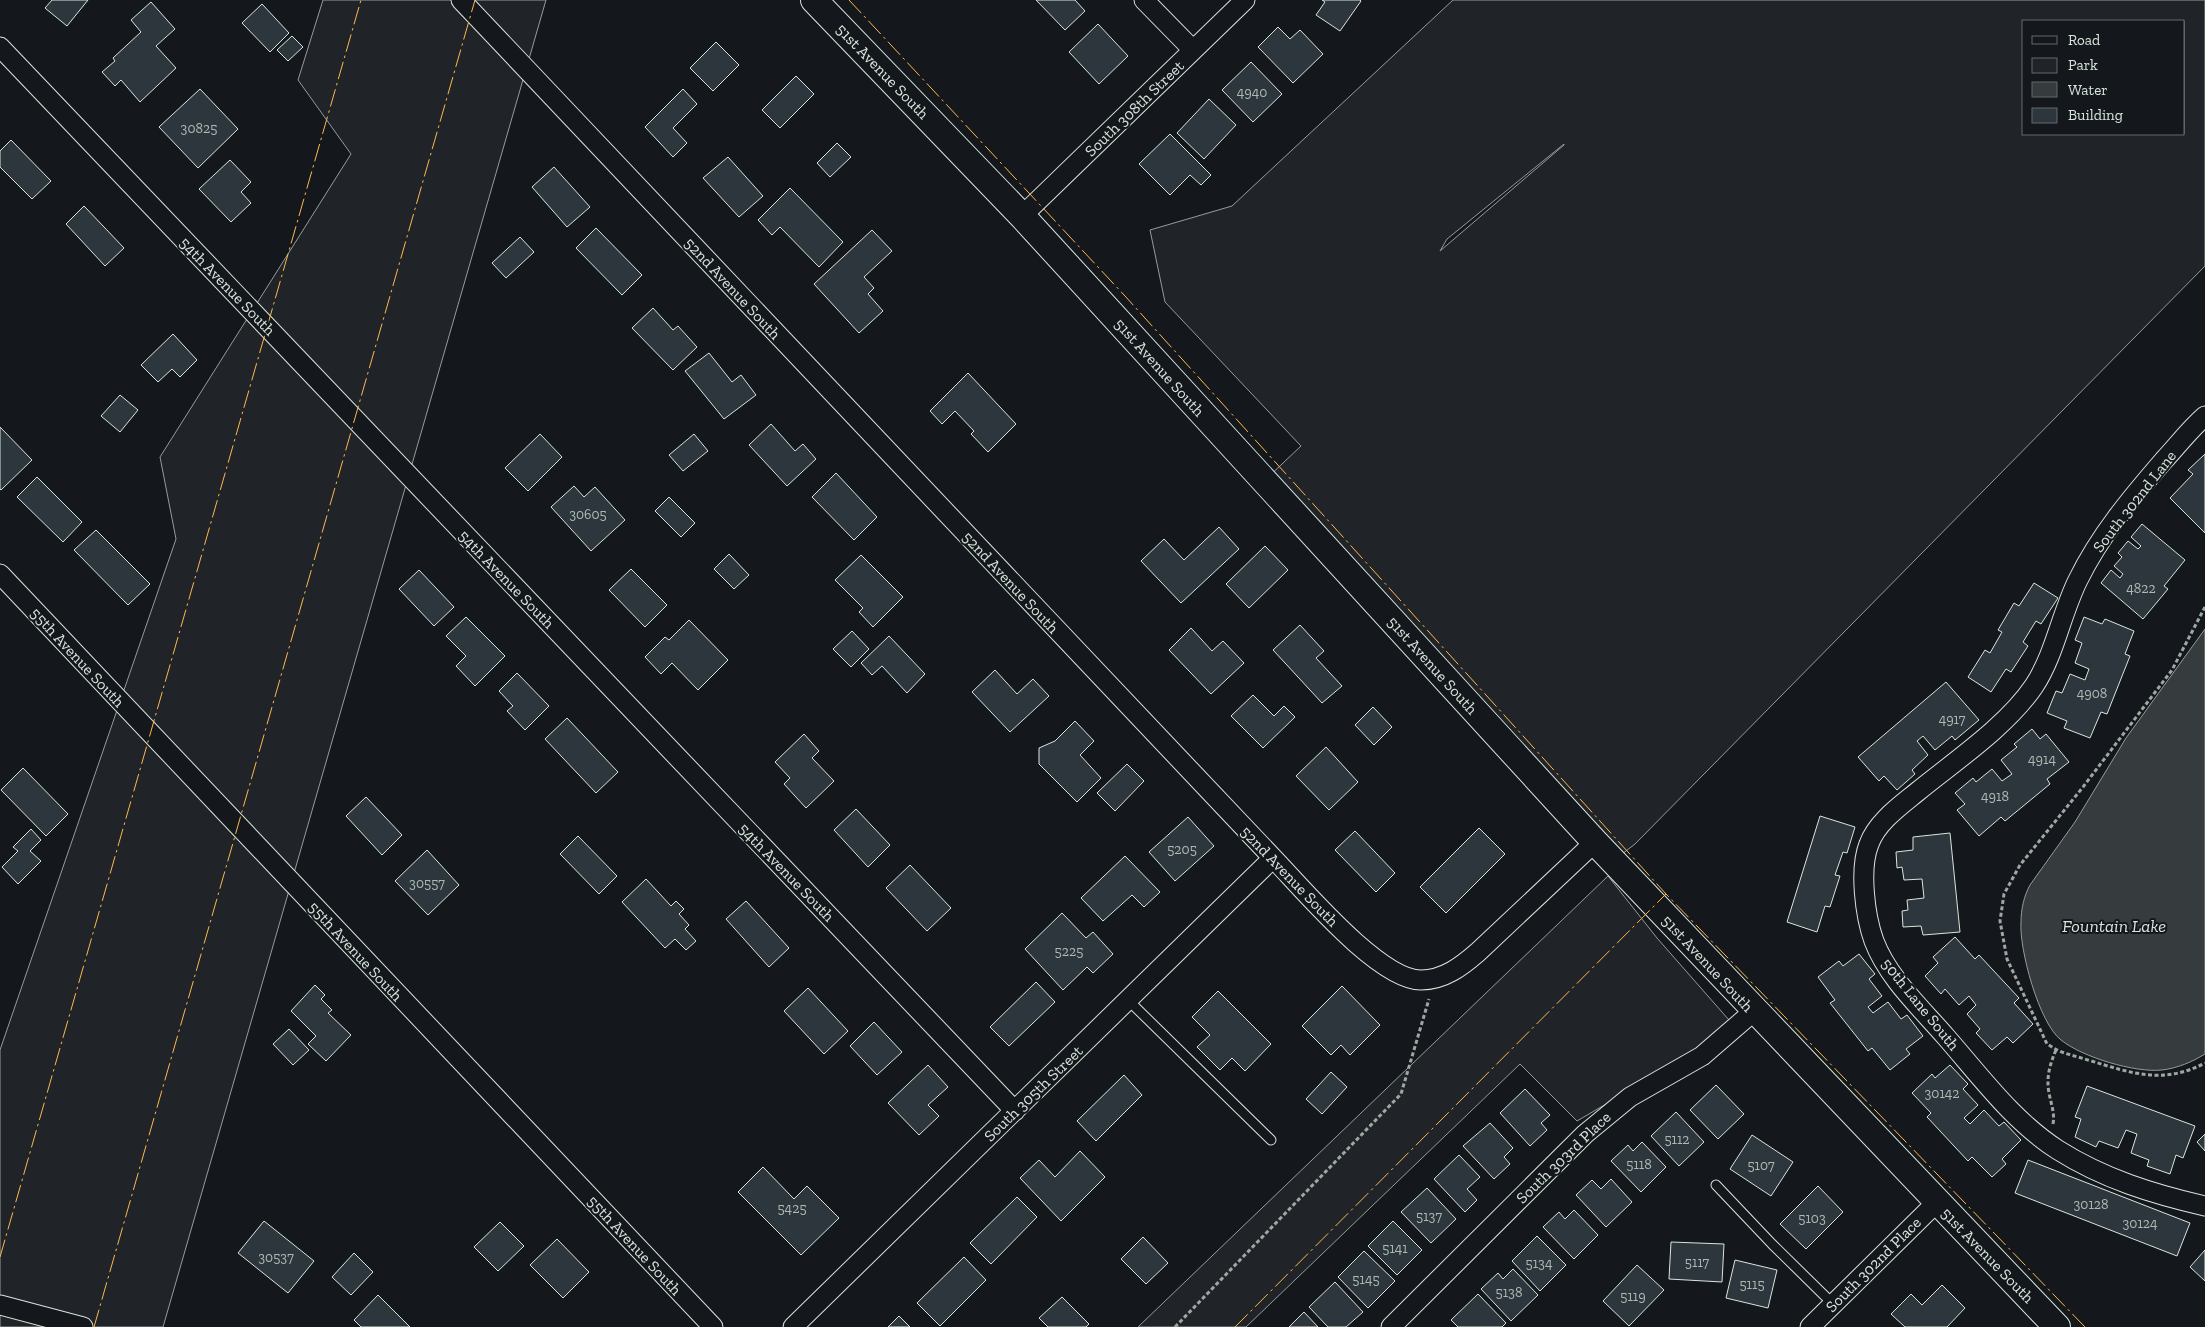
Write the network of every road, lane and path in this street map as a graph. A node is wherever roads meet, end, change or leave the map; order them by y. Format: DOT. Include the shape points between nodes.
graph roads {
  1 [pos="461,0"];
  2 [pos="814,0"];
  3 [pos="1144,0"];
  4 [pos="1245,0"];
  5 [pos="0,47"];
  6 [pos="1193,50"];
  7 [pos="1022,216"];
  8 [pos="2205,416"];
  9 [pos="0,574"];
  10 [pos="2205,607"];
  11 [pos="2040,676"];
  12 [pos="1595,842"];
  13 [pos="1273,858"];
  14 [pos="1434,979"];
  15 [pos="1128,1000"];
  16 [pos="1754,1011"];
  17 [pos="2056,1050"];
  18 [pos="2205,1063"];
  19 [pos="1015,1110"];
  20 [pos="1272,1140"];
  21 [pos="2043,1140"];
  22 [pos="1716,1185"];
  23 [pos="1937,1202"];
  24 [pos="2205,1206"];
  25 [pos="1833,1304"];
  26 [pos="0,1305"];
  27 [pos="83,1327"];
  28 [pos="713,1327"];
  29 [pos="793,1327"];
  30 [pos="1175,1327"];
  31 [pos="1391,1327"];
  32 [pos="1810,1327"];
  33 [pos="2057,1327"];
  1 -- 13 [label="street, 52nd Avenue South"];
  2 -- 7 [label="main road, 51st Avenue South"];
  3 -- 6 [label="street"];
  4 -- 6 [label="street, South 308th Street"];
  5 -- 19 [label="street, 54th Avenue South"];
  6 -- 7 [label="street, South 308th Street"];
  7 -- 12 [label="main road, 51st Avenue South"];
  8 -- 11 [label="street, South 302nd Lane" via="2107,530 2077,582"];
  9 -- 28 [label="street, 55th Avenue South"];
  10 -- 17 [label="path" via="2172,670 2020,865 2004,894 2000,921 2007,959 2047,1044"];
  11 -- 21 [label="street, 50th Lane South" via="2005,719 1877,829 1869,843 1864,876 1870,925 1885,961 1906,991 2011,1112"];
  12 -- 14 [label="street, 52nd Avenue South" via="1478,952 1461,966"];
  12 -- 16 [label="main road, 51st Avenue South"];
  13 -- 14 [label="street, 52nd Avenue South" via="1377,961 1405,978"];
  13 -- 15 [label="street, South 305th Street"];
  14 -- 30 [label="path" via="1401,1094"];
  15 -- 19 [label="street, South 305th Street"];
  15 -- 20 [label="lane"];
  16 -- 23 [label="main road, 51st Avenue South"];
  16 -- 31 [label="street, South 303rd Place" via="1702,1056 1610,1112"];
  17 -- 18 [label="path" via="2150,1076 2178,1074"];
  17 -- 21 [label="path" via="2048,1076 2054,1123"];
  19 -- 29 [label="street, South 305th Street"];
  21 -- 24 [label="street, 50th Lane South" via="2079,1162 2137,1189"];
  22 -- 25 [label="lane"];
  23 -- 25 [label="street, South 302nd Place"];
  23 -- 33 [label="main road, 51st Avenue South"];
  25 -- 32 [label="street, South 302nd Place"];
  26 -- 27 [label="street"];
}
